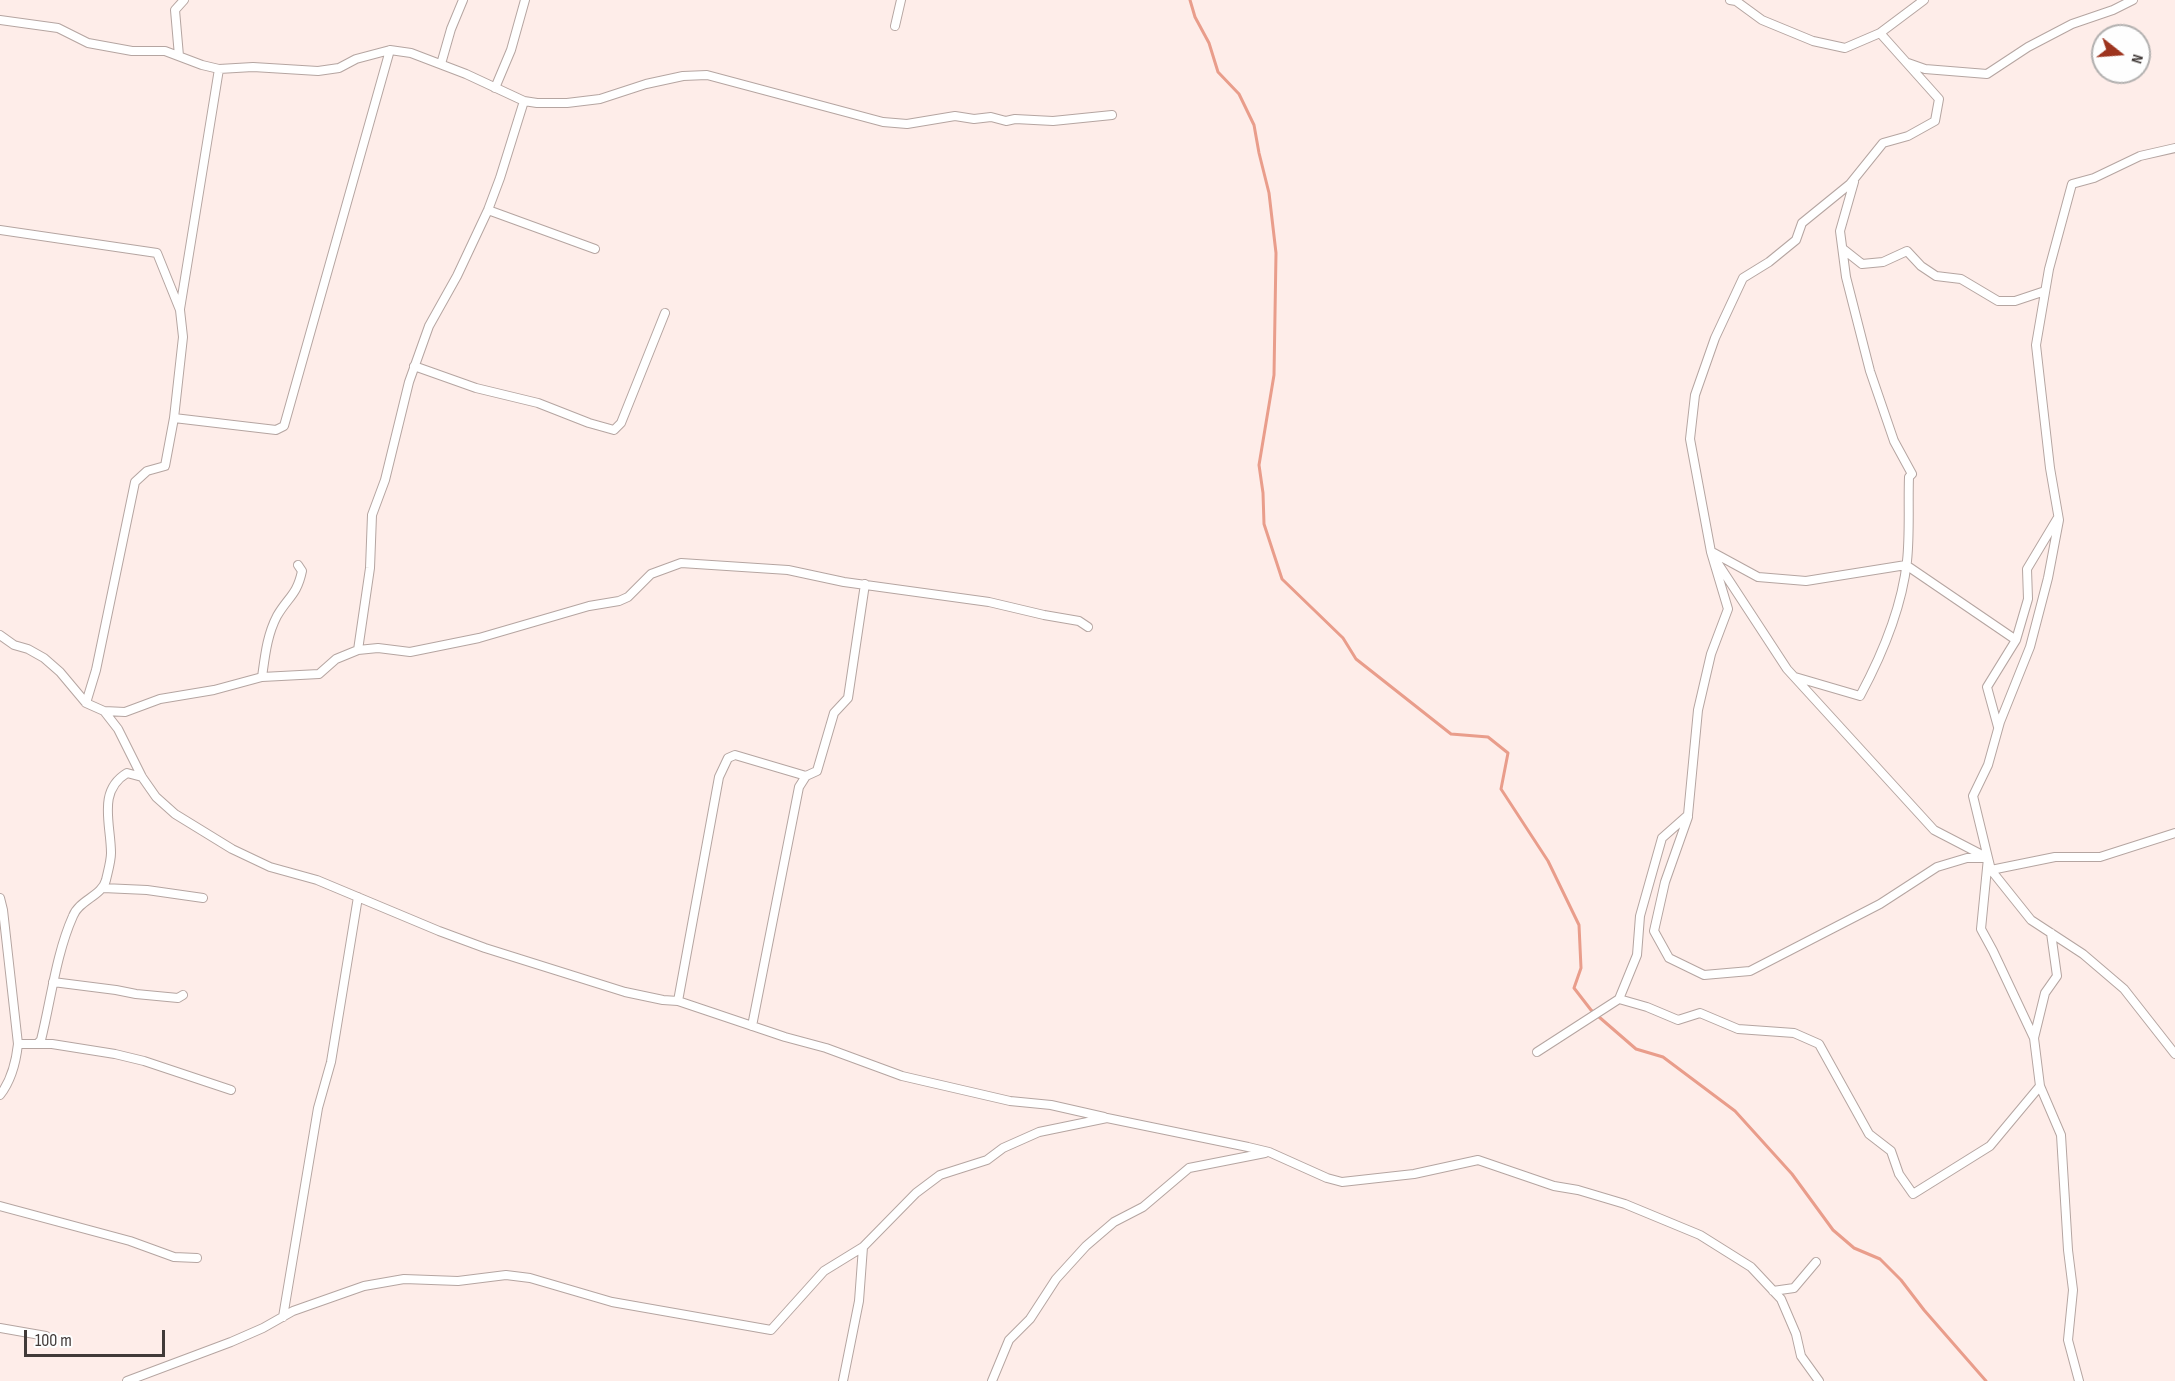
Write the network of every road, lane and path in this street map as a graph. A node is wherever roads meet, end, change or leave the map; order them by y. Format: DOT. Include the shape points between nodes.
graph roads {
  1 [pos="184,0"];
  2 [pos="463,0"];
  3 [pos="525,0"];
  4 [pos="901,0"];
  5 [pos="1734,0"];
  6 [pos="1924,0"];
  7 [pos="2116,0"];
  8 [pos="2133,0"];
  9 [pos="2113,10"];
  10 [pos="0,20"];
  11 [pos="895,26"];
  12 [pos="1880,33"];
  13 [pos="390,50"];
  14 [pos="179,56"];
  15 [pos="1906,63"];
  16 [pos="441,64"];
  17 [pos="219,69"];
  18 [pos="495,88"];
  19 [pos="524,101"];
  20 [pos="1112,115"];
  21 [pos="2175,148"];
  22 [pos="1855,178"];
  23 [pos="488,210"];
  24 [pos="0,230"];
  25 [pos="1842,248"];
  26 [pos="595,249"];
  27 [pos="2045,291"];
  28 [pos="180,310"];
  29 [pos="665,314"];
  30 [pos="414,366"];
  31 [pos="174,418"];
  32 [pos="2058,517"];
  33 [pos="1710,552"];
  34 [pos="298,565"];
  35 [pos="1906,565"];
  36 [pos="865,584"];
  37 [pos="1088,627"];
  38 [pos="0,635"];
  39 [pos="2016,640"];
  40 [pos="358,650"];
  41 [pos="1794,676"];
  42 [pos="262,677"];
  43 [pos="86,703"];
  44 [pos="104,711"];
  45 [pos="1998,728"];
  46 [pos="806,776"];
  47 [pos="142,777"];
  48 [pos="1688,815"];
  49 [pos="2175,833"];
  50 [pos="1988,858"];
  51 [pos="1991,870"];
  52 [pos="103,888"];
  53 [pos="358,897"];
  54 [pos="0,898"];
  55 [pos="203,898"];
  56 [pos="2,910"];
  57 [pos="2051,933"];
  58 [pos="53,982"];
  59 [pos="183,995"];
  60 [pos="1619,999"];
  61 [pos="678,1001"];
  62 [pos="752,1026"];
  63 [pos="2034,1038"];
  64 [pos="18,1044"];
  65 [pos="37,1044"];
  66 [pos="1537,1052"];
  67 [pos="2175,1054"];
  68 [pos="2040,1086"];
  69 [pos="231,1090"];
  70 [pos="0,1095"];
  71 [pos="1107,1118"];
  72 [pos="1269,1152"];
  73 [pos="0,1206"];
  74 [pos="863,1247"];
  75 [pos="197,1258"];
  76 [pos="1816,1262"];
  77 [pos="1773,1291"];
  78 [pos="283,1317"];
  79 [pos="0,1328"];
  80 [pos="46,1336"];
  81 [pos="127,1381"];
  82 [pos="843,1381"];
  83 [pos="992,1381"];
  84 [pos="1819,1381"];
  85 [pos="2079,1381"];
  1 -- 14 [label="street" via="175,10"];
  2 -- 16 [label="street"];
  3 -- 18 [label="street"];
  4 -- 11 [label="street"];
  5 -- 12 [label="street" via="1762,20 1813,41 1845,48"];
  6 -- 12 [label="street"];
  7 -- 9 [label="street"];
  8 -- 9 [label="street"];
  9 -- 15 [label="street" via="2072,24 1987,74 1925,69"];
  10 -- 14 [label="street" via="58,28 88,43"];
  12 -- 15 [label="street"];
  13 -- 16 [label="street"];
  13 -- 17 [label="street" via="357,58 339,68"];
  13 -- 31 [label="street" via="284,426 276,430"];
  14 -- 17 [label="street"];
  15 -- 22 [label="street" via="1939,99 1935,121 1908,136 1883,143"];
  16 -- 18 [label="street"];
  17 -- 28 [label="street"];
  18 -- 19 [label="street"];
  19 -- 20 [label="street" via="567,103 600,99 646,84 707,75 882,122 907,123 955,116 1053,121"];
  19 -- 23 [label="street"];
  21 -- 27 [label="street" via="2140,156 2072,184"];
  22 -- 25 [label="street" via="1839,231"];
  22 -- 33 [label="street" via="1802,223 1796,240 1743,278 1716,338 1695,395 1690,439"];
  23 -- 26 [label="street"];
  23 -- 30 [label="street" via="429,326"];
  24 -- 28 [label="street" via="157,254"];
  25 -- 27 [label="street" via="1862,264 1883,262 1907,251 1936,276 1961,279 1998,301 2015,301"];
  25 -- 35 [label="street" via="1870,371 1894,441 1912,474"];
  27 -- 32 [label="street" via="2036,345"];
  28 -- 31 [label="street" via="183,336"];
  29 -- 30 [label="street" via="621,423 614,430"];
  30 -- 40 [label="street" via="385,480 372,515 370,568"];
  31 -- 43 [label="street" via="165,466 147,471 135,482"];
  32 -- 39 [label="street" via="2027,569 2028,599"];
  32 -- 45 [label="street" via="2048,578 2030,647"];
  33 -- 35 [label="street" via="1758,577 1806,581"];
  33 -- 41 [label="street"];
  33 -- 48 [label="street" via="1728,609 1698,710"];
  34 -- 42 [label="street" via="302,570 298,587 269,634"];
  35 -- 39 [label="street"];
  35 -- 41 [label="street" via="1902,594 1860,696"];
  36 -- 37 [label="street" via="989,602 1079,621"];
  36 -- 40 [label="street" via="788,570 681,563 651,574 619,601 410,652"];
  36 -- 46 [label="street" via="848,698 834,713 817,771"];
  38 -- 43 [label="street" via="44,658"];
  39 -- 45 [label="street" via="1987,687"];
  40 -- 42 [label="street" via="336,659 319,674"];
  41 -- 50 [label="street" via="1934,830"];
  42 -- 44 [label="street" via="160,699 117,714"];
  43 -- 44 [label="street"];
  44 -- 47 [label="street" via="118,729"];
  45 -- 50 [label="street" via="1988,765 1972,796"];
  46 -- 61 [label="street" via="735,755 728,758 719,777"];
  46 -- 62 [label="street" via="799,787"];
  47 -- 52 [label="street" via="127,773 118,778 110,791 107,819 111,854"];
  47 -- 53 [label="street" via="175,814 232,849 270,867"];
  48 -- 50 [label="street" via="1665,882 1654,931 1669,958 1704,975 1750,971 1880,904 1936,867 1967,858"];
  48 -- 60 [label="street" via="1662,838 1640,916 1637,955"];
  49 -- 51 [label="street" via="2100,857 2055,857"];
  50 -- 51 [label="street"];
  50 -- 63 [label="street" via="1981,929"];
  51 -- 57 [label="street" via="2031,920"];
  52 -- 55 [label="street"];
  52 -- 58 [label="street" via="74,913"];
  53 -- 61 [label="street" via="485,948 625,992"];
  53 -- 78 [label="street"];
  54 -- 56 [label="street"];
  56 -- 64 [label="street"];
  57 -- 63 [label="street" via="2057,975 2045,993"];
  57 -- 67 [label="street" via="2124,989"];
  58 -- 59 [label="street" via="136,994 178,998"];
  58 -- 65 [label="street"];
  60 -- 66 [label="street"];
  60 -- 68 [label="street" via="1678,1020 1700,1013 1738,1029 1794,1033 1819,1044 1869,1134 1891,1151 1899,1174 1913,1194 1990,1146"];
  61 -- 62 [label="street"];
  62 -- 71 [label="street" via="902,1076"];
  63 -- 68 [label="street"];
  64 -- 65 [label="street"];
  64 -- 70 [label="street" via="7,1086"];
  65 -- 69 [label="street" via="115,1054"];
  68 -- 85 [label="street" via="2061,1135 2073,1290 2068,1340"];
  71 -- 72 [label="street"];
  71 -- 74 [label="street" via="1039,1132 987,1160 940,1175 916,1193"];
  72 -- 77 [label="street" via="1342,1182 1414,1174 1478,1160 1624,1204 1700,1235 1751,1267"];
  72 -- 83 [label="street" via="1189,1168 1143,1207 1114,1222 1056,1279 1030,1319 1009,1340"];
  73 -- 75 [label="street" via="174,1257"];
  74 -- 78 [label="street" via="824,1271 771,1330 612,1302 530,1278 506,1275 458,1281 405,1279 364,1286"];
  74 -- 82 [label="street" via="859,1301"];
  76 -- 77 [label="street" via="1794,1288"];
  77 -- 84 [label="street" via="1785,1308 1801,1356"];
  78 -- 81 [label="street" via="231,1342"];
  79 -- 80 [label="street"];
}
